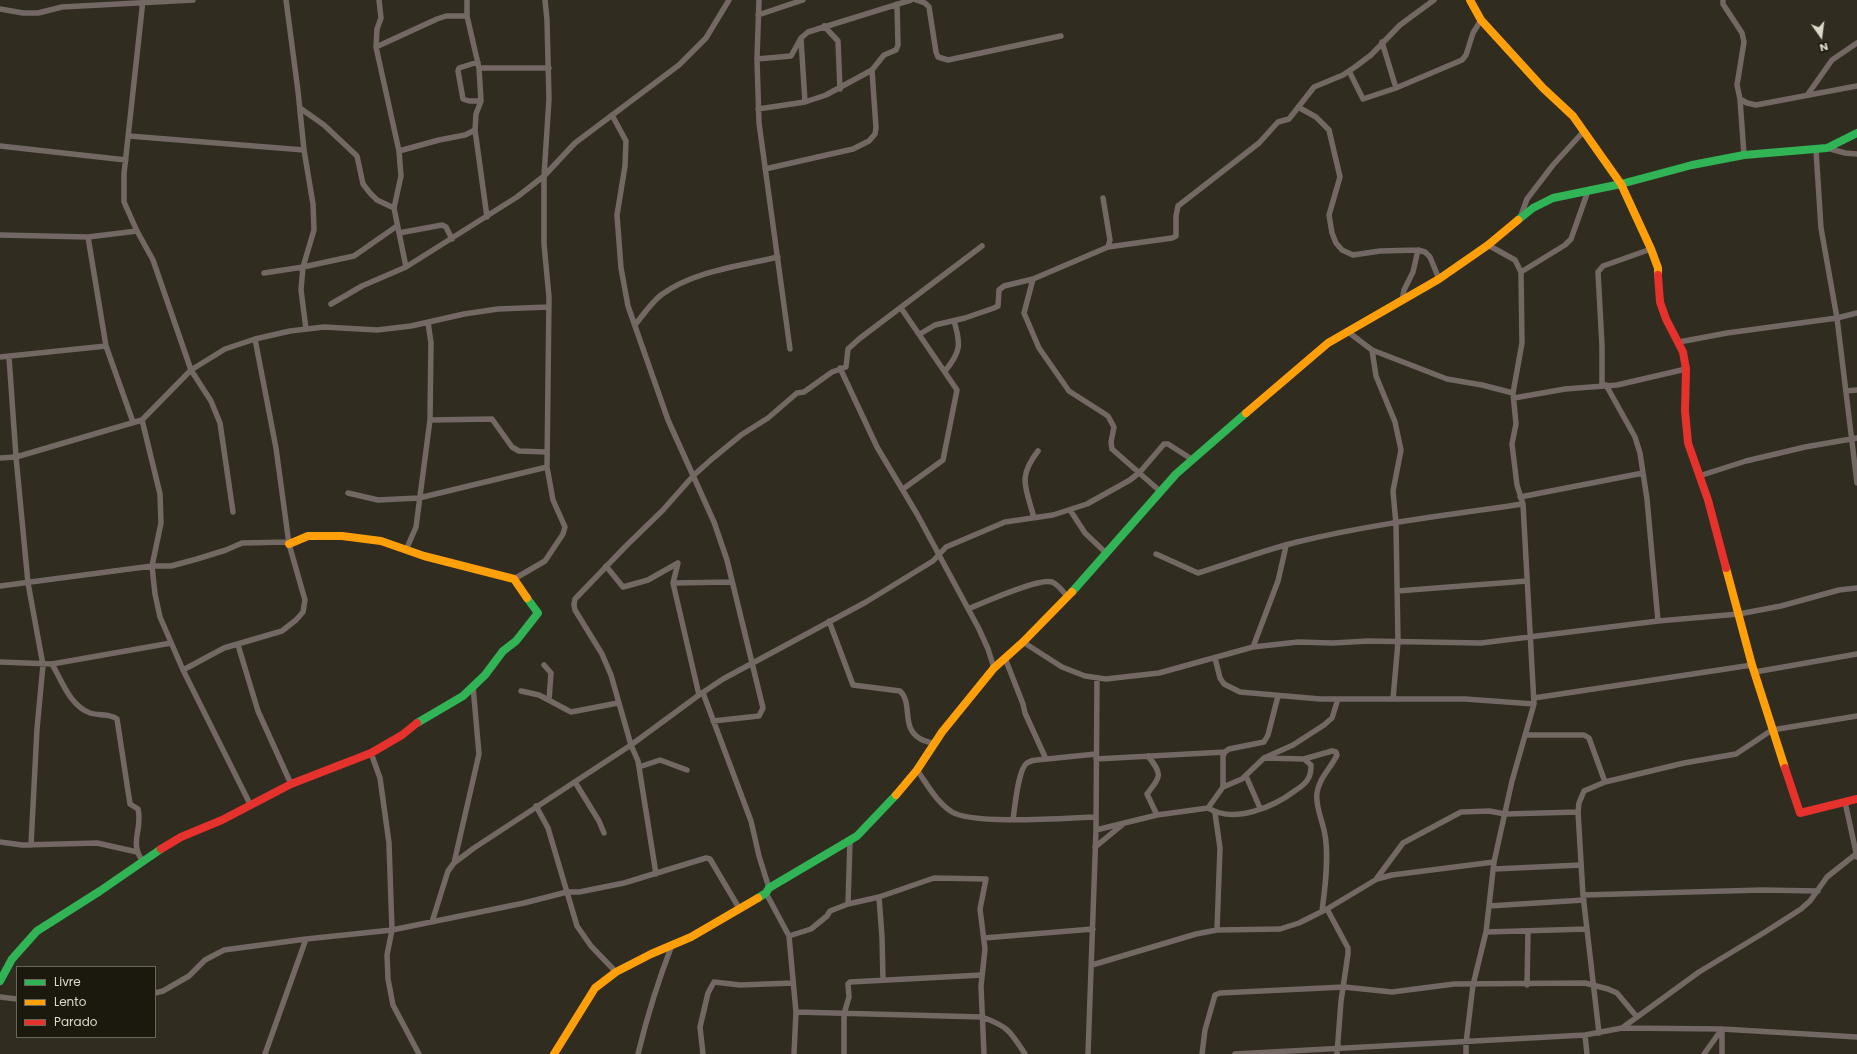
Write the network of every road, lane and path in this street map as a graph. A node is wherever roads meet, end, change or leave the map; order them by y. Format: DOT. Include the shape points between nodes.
graph roads {
  1 [pos="193,0"];
  2 [pos="286,0"];
  3 [pos="379,0"];
  4 [pos="468,0"];
  5 [pos="545,0"];
  6 [pos="728,0"];
  7 [pos="759,0"];
  8 [pos="803,0"];
  9 [pos="911,0"];
  10 [pos="916,0"];
  11 [pos="1434,0"];
  12 [pos="1470,0"];
  13 [pos="1723,0"];
  14 [pos="143,1"];
  15 [pos="897,4"];
  16 [pos="0,9"];
  17 [pos="758,15"];
  18 [pos="467,16"];
  19 [pos="1481,20"];
  20 [pos="824,26"];
  21 [pos="1061,36"];
  22 [pos="801,38"];
  23 [pos="1382,42"];
  24 [pos="1857,43"];
  25 [pos="376,47"];
  26 [pos="757,59"];
  27 [pos="479,65"];
  28 [pos="549,68"];
  29 [pos="872,70"];
  30 [pos="1349,71"];
  31 [pos="1857,86"];
  32 [pos="1396,88"];
  33 [pos="840,89"];
  34 [pos="1808,94"];
  35 [pos="1740,99"];
  36 [pos="481,101"];
  37 [pos="805,102"];
  38 [pos="1298,107"];
  39 [pos="300,108"];
  40 [pos="758,109"];
  41 [pos="612,115"];
  42 [pos="475,130"];
  43 [pos="1584,131"];
  44 [pos="1857,132"];
  45 [pos="129,136"];
  46 [pos="0,146"];
  47 [pos="1827,148"];
  48 [pos="304,150"];
  49 [pos="1816,150"];
  50 [pos="399,151"];
  51 [pos="1857,154"];
  52 [pos="1744,155"];
  53 [pos="126,160"];
  54 [pos="765,169"];
  55 [pos="544,176"];
  56 [pos="1621,184"];
  57 [pos="1588,191"];
  58 [pos="1103,198"];
  59 [pos="394,208"];
  60 [pos="487,217"];
  61 [pos="1520,219"];
  62 [pos="397,226"];
  63 [pos="136,231"];
  64 [pos="399,232"];
  65 [pos="0,235"];
  66 [pos="88,237"];
  67 [pos="452,239"];
  68 [pos="1488,245"];
  69 [pos="982,246"];
  70 [pos="1108,247"];
  71 [pos="1651,249"];
  72 [pos="1418,250"];
  73 [pos="778,257"];
  74 [pos="303,267"];
  75 [pos="406,267"];
  76 [pos="1521,272"];
  77 [pos="264,273"];
  78 [pos="1033,279"];
  79 [pos="1439,279"];
  80 [pos="1402,301"];
  81 [pos="331,304"];
  82 [pos="548,307"];
  83 [pos="902,308"];
  84 [pos="1857,313"];
  85 [pos="1837,318"];
  86 [pos="954,321"];
  87 [pos="428,322"];
  88 [pos="635,325"];
  89 [pos="306,329"];
  90 [pos="1347,332"];
  91 [pos="920,334"];
  92 [pos="255,339"];
  93 [pos="1679,342"];
  94 [pos="106,346"];
  95 [pos="790,350"];
  96 [pos="1372,350"];
  97 [pos="0,357"];
  98 [pos="9,357"];
  99 [pos="840,368"];
  100 [pos="1686,368"];
  101 [pos="191,370"];
  102 [pos="945,371"];
  103 [pos="1604,386"];
  104 [pos="1857,390"];
  105 [pos="1846,391"];
  106 [pos="1513,395"];
  107 [pos="142,420"];
  108 [pos="430,420"];
  109 [pos="133,422"];
  110 [pos="1854,439"];
  111 [pos="1038,451"];
  112 [pos="547,452"];
  113 [pos="16,457"];
  114 [pos="0,458"];
  115 [pos="1193,460"];
  116 [pos="547,467"];
  117 [pos="1140,472"];
  118 [pos="1643,472"];
  119 [pos="693,476"];
  120 [pos="1700,476"];
  121 [pos="1857,482"];
  122 [pos="903,489"];
  123 [pos="1161,492"];
  124 [pos="348,493"];
  125 [pos="1520,497"];
  126 [pos="419,498"];
  127 [pos="1523,504"];
  128 [pos="1070,510"];
  129 [pos="233,512"];
  130 [pos="1034,518"];
  131 [pos="1396,524"];
  132 [pos="290,543"];
  133 [pos="1286,546"];
  134 [pos="406,550"];
  135 [pos="1106,553"];
  136 [pos="939,554"];
  137 [pos="1156,554"];
  138 [pos="152,566"];
  139 [pos="606,566"];
  140 [pos="514,579"];
  141 [pos="1527,581"];
  142 [pos="732,582"];
  143 [pos="674,583"];
  144 [pos="28,584"];
  145 [pos="0,586"];
  146 [pos="1857,588"];
  147 [pos="1397,591"];
  148 [pos="1068,597"];
  149 [pos="968,609"];
  150 [pos="1739,614"];
  151 [pos="1658,620"];
  152 [pos="829,621"];
  153 [pos="1530,636"];
  154 [pos="1024,642"];
  155 [pos="1398,642"];
  156 [pos="171,643"];
  157 [pos="238,645"];
  158 [pos="1253,647"];
  159 [pos="1857,654"];
  160 [pos="1005,658"];
  161 [pos="1215,658"];
  162 [pos="0,662"];
  163 [pos="752,663"];
  164 [pos="52,664"];
  165 [pos="43,665"];
  166 [pos="544,665"];
  167 [pos="994,668"];
  168 [pos="1754,668"];
  169 [pos="183,670"];
  170 [pos="1097,678"];
  171 [pos="473,686"];
  172 [pos="521,691"];
  173 [pos="701,694"];
  174 [pos="1278,696"];
  175 [pos="1338,699"];
  176 [pos="1393,699"];
  177 [pos="549,700"];
  178 [pos="1534,701"];
  179 [pos="618,703"];
  180 [pos="1857,716"];
  181 [pos="713,721"];
  182 [pos="1772,730"];
  183 [pos="1525,735"];
  184 [pos="934,744"];
  185 [pos="631,745"];
  186 [pos="1225,752"];
  187 [pos="371,753"];
  188 [pos="1148,756"];
  189 [pos="1096,757"];
  190 [pos="1264,758"];
  191 [pos="1046,759"];
  192 [pos="1304,759"];
  193 [pos="639,767"];
  194 [pos="688,770"];
  195 [pos="917,770"];
  196 [pos="1246,776"];
  197 [pos="575,782"];
  198 [pos="1605,782"];
  199 [pos="291,784"];
  200 [pos="1223,787"];
  201 [pos="1857,799"];
  202 [pos="1844,802"];
  203 [pos="250,804"];
  204 [pos="536,806"];
  205 [pos="1208,808"];
  206 [pos="1260,808"];
  207 [pos="1578,812"];
  208 [pos="1215,813"];
  209 [pos="1505,814"];
  210 [pos="1157,815"];
  211 [pos="1095,817"];
  212 [pos="1013,819"];
  213 [pos="1123,824"];
  214 [pos="1096,830"];
  215 [pos="604,832"];
  216 [pos="850,841"];
  217 [pos="0,842"];
  218 [pos="31,845"];
  219 [pos="1095,847"];
  220 [pos="136,852"];
  221 [pos="1857,855"];
  222 [pos="142,860"];
  223 [pos="1494,862"];
  224 [pos="454,863"];
  225 [pos="1581,865"];
  226 [pos="1494,869"];
  227 [pos="656,874"];
  228 [pos="1377,878"];
  229 [pos="767,890"];
  230 [pos="1818,891"];
  231 [pos="567,892"];
  232 [pos="879,897"];
  233 [pos="1583,898"];
  234 [pos="848,904"];
  235 [pos="1489,906"];
  236 [pos="739,908"];
  237 [pos="1324,910"];
  238 [pos="432,922"];
  239 [pos="1093,929"];
  240 [pos="1587,929"];
  241 [pos="392,930"];
  242 [pos="1217,930"];
  243 [pos="1528,931"];
  244 [pos="1486,932"];
  245 [pos="789,936"];
  246 [pos="306,938"];
  247 [pos="984,938"];
  248 [pos="672,945"];
  249 [pos="1092,965"];
  250 [pos="616,972"];
  251 [pos="982,975"];
  252 [pos="883,980"];
  253 [pos="0,981"];
  254 [pos="793,982"];
  255 [pos="1473,985"];
  256 [pos="1527,985"];
  257 [pos="1594,985"];
  258 [pos="1344,987"];
  259 [pos="156,994"];
  260 [pos="0,997"];
  261 [pos="16,999"];
  262 [pos="796,1012"];
  263 [pos="844,1014"];
  264 [pos="982,1017"];
  265 [pos="1637,1017"];
  266 [pos="1622,1028"];
  267 [pos="1722,1029"];
  268 [pos="1599,1033"];
  269 [pos="1585,1035"];
  270 [pos="1857,1037"];
  271 [pos="1466,1043"];
  272 [pos="1337,1051"];
  273 [pos="265,1054"];
  274 [pos="419,1054"];
  275 [pos="554,1054"];
  276 [pos="638,1054"];
  277 [pos="703,1054"];
  278 [pos="794,1054"];
  279 [pos="844,1054"];
  280 [pos="984,1054"];
  281 [pos="1025,1054"];
  282 [pos="1088,1054"];
  283 [pos="1202,1054"];
  284 [pos="1235,1054"];
  285 [pos="1466,1054"];
  286 [pos="1587,1054"];
  287 [pos="1704,1054"];
  288 [pos="1722,1054"];
  1 -- 14 [label="street"];
  2 -- 39 [label="street"];
  3 -- 25 [label="street" via="381,18 377,28"];
  4 -- 18 [label="street"];
  5 -- 28 [label="street"];
  6 -- 41 [label="street" via="699,46 679,65"];
  7 -- 17 [label="street"];
  8 -- 17 [label="street"];
  9 -- 15 [label="street"];
  10 -- 21 [label="street" via="930,7 936,52 942,60"];
  11 -- 23 [label="street" via="1400,24"];
  12 -- 19 [label="street"];
  13 -- 35 [label="street" via="1742,33 1744,42 1737,85"];
  14 -- 16 [label="street" via="62,7 23,14"];
  14 -- 45 [label="street"];
  15 -- 20 [label="street"];
  15 -- 29 [label="street" via="898,45 896,50 884,56"];
  17 -- 26 [label="street"];
  18 -- 25 [label="street" via="446,16 437,19"];
  18 -- 27 [label="street"];
  19 -- 32 [label="street" via="1462,60"];
  19 -- 43 [label="street"];
  20 -- 22 [label="street" via="808,32"];
  20 -- 33 [label="street" via="838,41"];
  22 -- 26 [label="street" via="791,56"];
  22 -- 37 [label="street"];
  23 -- 30 [label="street" via="1367,58"];
  23 -- 32 [label="street"];
  24 -- 34 [label="street" via="1832,60"];
  25 -- 50 [label="street"];
  26 -- 40 [label="street"];
  27 -- 28 [label="street"];
  27 -- 36 [label="street"];
  27 -- 36 [label="street" via="463,66 458,72 463,99"];
  28 -- 55 [label="street"];
  29 -- 33 [label="street"];
  29 -- 54 [label="street" via="876,128 869,141 853,149"];
  30 -- 32 [label="street" via="1363,99"];
  30 -- 38 [label="street" via="1314,87"];
  31 -- 34 [label="street"];
  33 -- 37 [label="street"];
  34 -- 35 [label="street" via="1756,105"];
  35 -- 52 [label="street"];
  36 -- 42 [label="street" via="476,114"];
  37 -- 40 [label="street"];
  38 -- 70 [label="street" via="1289,119 1278,122 1259,143 1178,206 1176,236"];
  38 -- 72 [label="street" via="1329,130 1340,177 1329,215 1336,243 1342,250 1353,255"];
  39 -- 48 [label="street"];
  39 -- 59 [label="street" via="324,124 357,156 363,184 377,200"];
  40 -- 54 [label="street"];
  41 -- 55 [label="street" via="575,143"];
  41 -- 88 [label="street" via="626,141 625,166 617,215 618,245 622,280"];
  42 -- 50 [label="street" via="465,135"];
  42 -- 60 [label="street"];
  43 -- 56 [label="street"];
  43 -- 61 [label="street" via="1527,199"];
  44 -- 47 [label="street"];
  45 -- 48 [label="street"];
  45 -- 53 [label="street"];
  46 -- 53 [label="street"];
  47 -- 49 [label="street"];
  47 -- 51 [label="street"];
  48 -- 74 [label="street" via="313,204 314,230"];
  49 -- 52 [label="street"];
  49 -- 85 [label="street" via="1821,228"];
  50 -- 59 [label="street" via="402,176"];
  52 -- 56 [label="street" via="1692,165"];
  53 -- 63 [label="street" via="124,202"];
  54 -- 73 [label="street"];
  55 -- 60 [label="street"];
  55 -- 82 [label="street" via="544,244"];
  56 -- 57 [label="street"];
  56 -- 71 [label="street"];
  57 -- 61 [label="street" via="1553,198 1533,208"];
  57 -- 76 [label="street" via="1571,239"];
  58 -- 70 [label="street" via="1110,240"];
  59 -- 62 [label="street"];
  60 -- 67 [label="street"];
  61 -- 68 [label="street"];
  62 -- 64 [label="street"];
  62 -- 74 [label="street" via="354,256"];
  63 -- 66 [label="street"];
  63 -- 101 [label="street" via="153,260"];
  64 -- 67 [label="street" via="442,225 446,227"];
  64 -- 75 [label="street"];
  65 -- 66 [label="street"];
  66 -- 94 [label="street"];
  67 -- 75 [label="street"];
  68 -- 76 [label="street" via="1515,260"];
  68 -- 79 [label="street"];
  69 -- 83 [label="street"];
  70 -- 78 [label="street"];
  71 -- 93 [label="street" via="1658,268 1660,302"];
  71 -- 103 [label="street" via="1603,266 1598,272"];
  72 -- 79 [label="street" via="1427,254"];
  72 -- 80 [label="street"];
  73 -- 88 [label="street" via="704,275 675,286 656,300"];
  73 -- 95 [label="street"];
  74 -- 77 [label="street"];
  74 -- 89 [label="street" via="301,290"];
  75 -- 81 [label="street" via="362,286"];
  76 -- 106 [label="street" via="1522,343"];
  78 -- 86 [label="street" via="1001,288 998,306"];
  78 -- 117 [label="street" via="1024,313 1039,348 1069,391 1108,416 1114,427 1112,449"];
  79 -- 80 [label="street"];
  80 -- 90 [label="street"];
  82 -- 87 [label="street" via="498,309"];
  82 -- 112 [label="street"];
  83 -- 91 [label="street"];
  83 -- 99 [label="street" via="859,339 848,350 846,366"];
  84 -- 85 [label="street"];
  85 -- 93 [label="street"];
  85 -- 105 [label="street"];
  86 -- 91 [label="street" via="935,325"];
  86 -- 102 [label="street" via="959,343 955,359"];
  87 -- 89 [label="street" via="377,330 324,326"];
  87 -- 108 [label="street" via="431,343"];
  88 -- 119 [label="street" via="668,420"];
  89 -- 92 [label="street"];
  90 -- 96 [label="street"];
  90 -- 115 [label="street" via="1310,357"];
  91 -- 102 [label="street"];
  92 -- 101 [label="street" via="225,349"];
  92 -- 132 [label="street" via="276,448"];
  93 -- 100 [label="street"];
  94 -- 98 [label="street"];
  94 -- 109 [label="street"];
  96 -- 106 [label="street" via="1447,379 1482,384"];
  96 -- 131 [label="street" via="1376,376 1395,422 1401,450 1393,486"];
  97 -- 98 [label="street"];
  98 -- 113 [label="street"];
  99 -- 119 [label="street" via="804,392 797,393 768,418 741,435"];
  99 -- 122 [label="street" via="877,447"];
  100 -- 103 [label="street"];
  100 -- 120 [label="street" via="1686,429 1690,450"];
  101 -- 107 [label="street"];
  101 -- 129 [label="street" via="211,400 220,423"];
  102 -- 122 [label="street" via="957,390 945,454 939,464"];
  103 -- 106 [label="street"];
  103 -- 118 [label="street" via="1638,444"];
  104 -- 105 [label="street"];
  105 -- 110 [label="street"];
  106 -- 125 [label="street" via="1516,424 1512,444"];
  107 -- 109 [label="street"];
  107 -- 138 [label="street" via="160,494 161,524"];
  108 -- 112 [label="street" via="492,419 512,447 519,451"];
  108 -- 126 [label="street"];
  109 -- 113 [label="street"];
  110 -- 120 [label="street" via="1746,461"];
  110 -- 121 [label="street"];
  111 -- 130 [label="street" via="1027,466 1024,478"];
  112 -- 116 [label="street"];
  113 -- 114 [label="street"];
  113 -- 144 [label="street"];
  115 -- 117 [label="street" via="1166,444"];
  115 -- 123 [label="street" via="1176,474"];
  116 -- 126 [label="street"];
  116 -- 140 [label="street" via="553,500 565,527 563,534 545,561"];
  117 -- 123 [label="street"];
  117 -- 128 [label="street" via="1100,497"];
  118 -- 125 [label="street"];
  118 -- 151 [label="street"];
  119 -- 139 [label="street" via="663,510"];
  119 -- 142 [label="street" via="714,522"];
  120 -- 150 [label="street"];
  122 -- 136 [label="street"];
  123 -- 135 [label="street"];
  124 -- 126 [label="street" via="378,500"];
  125 -- 127 [label="street"];
  126 -- 134 [label="street" via="416,527"];
  127 -- 131 [label="street"];
  127 -- 141 [label="street"];
  128 -- 130 [label="street"];
  128 -- 135 [label="street" via="1085,532"];
  130 -- 136 [label="street" via="998,524 946,548"];
  131 -- 133 [label="street"];
  131 -- 147 [label="street"];
  132 -- 134 [label="street" via="308,536 342,536 381,541"];
  132 -- 138 [label="street" via="242,543 197,560 171,566"];
  132 -- 157 [label="street" via="305,600 303,612 282,631"];
  133 -- 137 [label="street" via="1198,573"];
  133 -- 158 [label="street" via="1278,582"];
  134 -- 140 [label="street"];
  135 -- 148 [label="street"];
  136 -- 149 [label="street"];
  136 -- 152 [label="street" via="933,561 866,602"];
  138 -- 144 [label="street"];
  138 -- 156 [label="street" via="159,612"];
  139 -- 143 [label="street" via="623,587 648,580 678,563"];
  139 -- 179 [label="street" via="579,594 574,605 602,654 611,675"];
  140 -- 171 [label="street" via="538,613 516,641 503,651"];
  141 -- 147 [label="street"];
  141 -- 153 [label="street"];
  142 -- 143 [label="street"];
  142 -- 163 [label="street"];
  143 -- 173 [label="street"];
  144 -- 145 [label="street"];
  144 -- 165 [label="street"];
  146 -- 150 [label="street"];
  147 -- 155 [label="street"];
  148 -- 149 [label="street" via="1058,586 1048,582 1032,585"];
  148 -- 154 [label="street"];
  149 -- 167 [label="street" via="988,649"];
  150 -- 151 [label="street"];
  150 -- 168 [label="street"];
  151 -- 153 [label="street"];
  152 -- 163 [label="street"];
  152 -- 184 [label="street" via="853,685 900,691 904,695 910,728 919,738"];
  153 -- 155 [label="street" via="1481,643"];
  153 -- 178 [label="street"];
  154 -- 160 [label="street"];
  154 -- 170 [label="street" via="1062,667"];
  155 -- 158 [label="street" via="1298,642"];
  155 -- 176 [label="street"];
  156 -- 164 [label="street"];
  156 -- 169 [label="street"];
  157 -- 169 [label="street" via="210,654"];
  157 -- 199 [label="street" via="258,711"];
  158 -- 161 [label="street"];
  159 -- 168 [label="street"];
  160 -- 167 [label="street"];
  160 -- 191 [label="street" via="1025,713"];
  161 -- 170 [label="street" via="1159,673"];
  161 -- 174 [label="street" via="1224,684 1240,692"];
  162 -- 165 [label="street"];
  163 -- 173 [label="street"];
  163 -- 181 [label="street" via="762,713 759,716"];
  164 -- 165 [label="street"];
  164 -- 220 [label="street" via="74,703 90,713 118,719 130,804 138,809 140,816"];
  165 -- 218 [label="street" via="36,729"];
  166 -- 177 [label="street" via="551,673"];
  167 -- 184 [label="street"];
  168 -- 178 [label="street"];
  168 -- 182 [label="street"];
  169 -- 203 [label="street"];
  170 -- 189 [label="street"];
  171 -- 187 [label="street" via="464,696"];
  171 -- 224 [label="street" via="480,754"];
  172 -- 177 [label="street"];
  173 -- 181 [label="street"];
  173 -- 185 [label="street"];
  174 -- 175 [label="street"];
  174 -- 186 [label="street" via="1264,742"];
  175 -- 176 [label="street"];
  175 -- 190 [label="street" via="1332,718 1324,725 1293,745"];
  176 -- 178 [label="street"];
  177 -- 179 [label="street" via="571,712"];
  178 -- 183 [label="street"];
  179 -- 185 [label="street"];
  180 -- 182 [label="street"];
  181 -- 229 [label="street" via="752,821"];
  182 -- 198 [label="street" via="1736,754 1684,762"];
  182 -- 202 [label="street" via="1800,813"];
  183 -- 198 [label="street" via="1584,735 1589,738"];
  183 -- 209 [label="street"];
  184 -- 195 [label="street"];
  185 -- 193 [label="street"];
  185 -- 197 [label="street"];
  186 -- 188 [label="street"];
  186 -- 200 [label="street"];
  187 -- 199 [label="street"];
  187 -- 241 [label="street" via="380,778 389,843"];
  188 -- 189 [label="street"];
  188 -- 210 [label="street" via="1158,770 1158,779 1147,794"];
  189 -- 191 [label="street"];
  189 -- 211 [label="street"];
  190 -- 192 [label="street"];
  190 -- 196 [label="street"];
  191 -- 212 [label="street" via="1032,761 1024,766"];
  192 -- 206 [label="street" via="1311,765 1309,778 1303,785 1284,800"];
  192 -- 237 [label="street" via="1332,751 1337,755 1317,791 1326,842"];
  193 -- 194 [label="street" via="660,760"];
  193 -- 227 [label="street"];
  195 -- 212 [label="street" via="938,799 952,812 969,818"];
  195 -- 216 [label="street" via="882,811"];
  196 -- 200 [label="street"];
  196 -- 206 [label="street"];
  197 -- 204 [label="street"];
  197 -- 215 [label="street"];
  198 -- 207 [label="street" via="1584,791"];
  199 -- 203 [label="street"];
  200 -- 205 [label="street"];
  201 -- 202 [label="street"];
  202 -- 221 [label="street"];
  203 -- 222 [label="street" via="222,820 181,837"];
  204 -- 224 [label="street"];
  204 -- 231 [label="street" via="548,828"];
  205 -- 208 [label="street"];
  205 -- 210 [label="street"];
  206 -- 208 [label="street" via="1243,813"];
  207 -- 209 [label="street"];
  207 -- 225 [label="street"];
  208 -- 242 [label="street" via="1220,848"];
  209 -- 223 [label="street"];
  209 -- 228 [label="street" via="1466,811 1451,817 1403,843"];
  210 -- 213 [label="street"];
  211 -- 212 [label="street"];
  211 -- 214 [label="street"];
  213 -- 214 [label="street"];
  213 -- 219 [label="street"];
  214 -- 219 [label="street"];
  216 -- 229 [label="street"];
  216 -- 234 [label="street"];
  217 -- 218 [label="street"];
  218 -- 220 [label="street" via="97,843"];
  219 -- 239 [label="street"];
  220 -- 222 [label="street"];
  221 -- 230 [label="street" via="1827,877"];
  222 -- 253 [label="street" via="100,891 37,931 12,959"];
  223 -- 226 [label="street"];
  223 -- 228 [label="street"];
  224 -- 238 [label="street" via="448,872"];
  225 -- 226 [label="street"];
  225 -- 233 [label="street"];
  226 -- 235 [label="street"];
  227 -- 231 [label="street" via="579,892"];
  227 -- 236 [label="street" via="706,858 710,859"];
  228 -- 237 [label="street"];
  229 -- 236 [label="street"];
  229 -- 245 [label="street"];
  230 -- 233 [label="street" via="1762,890"];
  230 -- 265 [label="street" via="1801,909 1700,972"];
  231 -- 238 [label="street"];
  231 -- 250 [label="street" via="577,926 591,946"];
  232 -- 234 [label="street"];
  232 -- 247 [label="street" via="934,878 986,879 980,909"];
  232 -- 252 [label="street"];
  233 -- 235 [label="street"];
  233 -- 240 [label="street"];
  234 -- 245 [label="street" via="830,911 811,929"];
  235 -- 244 [label="street"];
  236 -- 248 [label="street" via="691,937"];
  237 -- 242 [label="street" via="1280,929"];
  237 -- 258 [label="street" via="1348,948"];
  238 -- 241 [label="street"];
  239 -- 247 [label="street"];
  239 -- 249 [label="street"];
  240 -- 243 [label="street"];
  240 -- 257 [label="street"];
  241 -- 246 [label="street"];
  241 -- 274 [label="street" via="387,955 393,1005"];
  242 -- 249 [label="street" via="1164,942"];
  243 -- 244 [label="street"];
  243 -- 256 [label="street"];
  244 -- 255 [label="street"];
  245 -- 254 [label="street"];
  246 -- 259 [label="street" via="224,950 205,960 189,976"];
  246 -- 273 [label="street"];
  247 -- 251 [label="street" via="985,959"];
  248 -- 250 [label="street"];
  248 -- 276 [label="street" via="649,1009"];
  249 -- 282 [label="street"];
  250 -- 275 [label="street" via="591,992"];
  251 -- 252 [label="street"];
  251 -- 264 [label="street"];
  252 -- 263 [label="street" via="848,984 849,997"];
  254 -- 262 [label="street"];
  254 -- 277 [label="street" via="740,985 714,982 708,993 700,1027"];
  255 -- 256 [label="street"];
  255 -- 258 [label="street" via="1454,984 1392,992"];
  255 -- 271 [label="street"];
  256 -- 257 [label="street"];
  257 -- 265 [label="street" via="1617,993"];
  257 -- 268 [label="street"];
  258 -- 272 [label="street"];
  258 -- 283 [label="street" via="1215,995 1205,1030"];
  260 -- 261 [label="street"];
  262 -- 263 [label="street"];
  262 -- 278 [label="street"];
  263 -- 264 [label="street"];
  263 -- 279 [label="street"];
  264 -- 280 [label="street"];
  264 -- 281 [label="street" via="1002,1024 1009,1030"];
  265 -- 266 [label="street"];
  266 -- 267 [label="street"];
  266 -- 268 [label="street"];
  267 -- 270 [label="street"];
  267 -- 287 [label="street"];
  267 -- 288 [label="street"];
  268 -- 269 [label="street"];
  269 -- 271 [label="street"];
  269 -- 286 [label="street"];
  271 -- 272 [label="street"];
  271 -- 285 [label="street"];
  272 -- 284 [label="street"];
}
